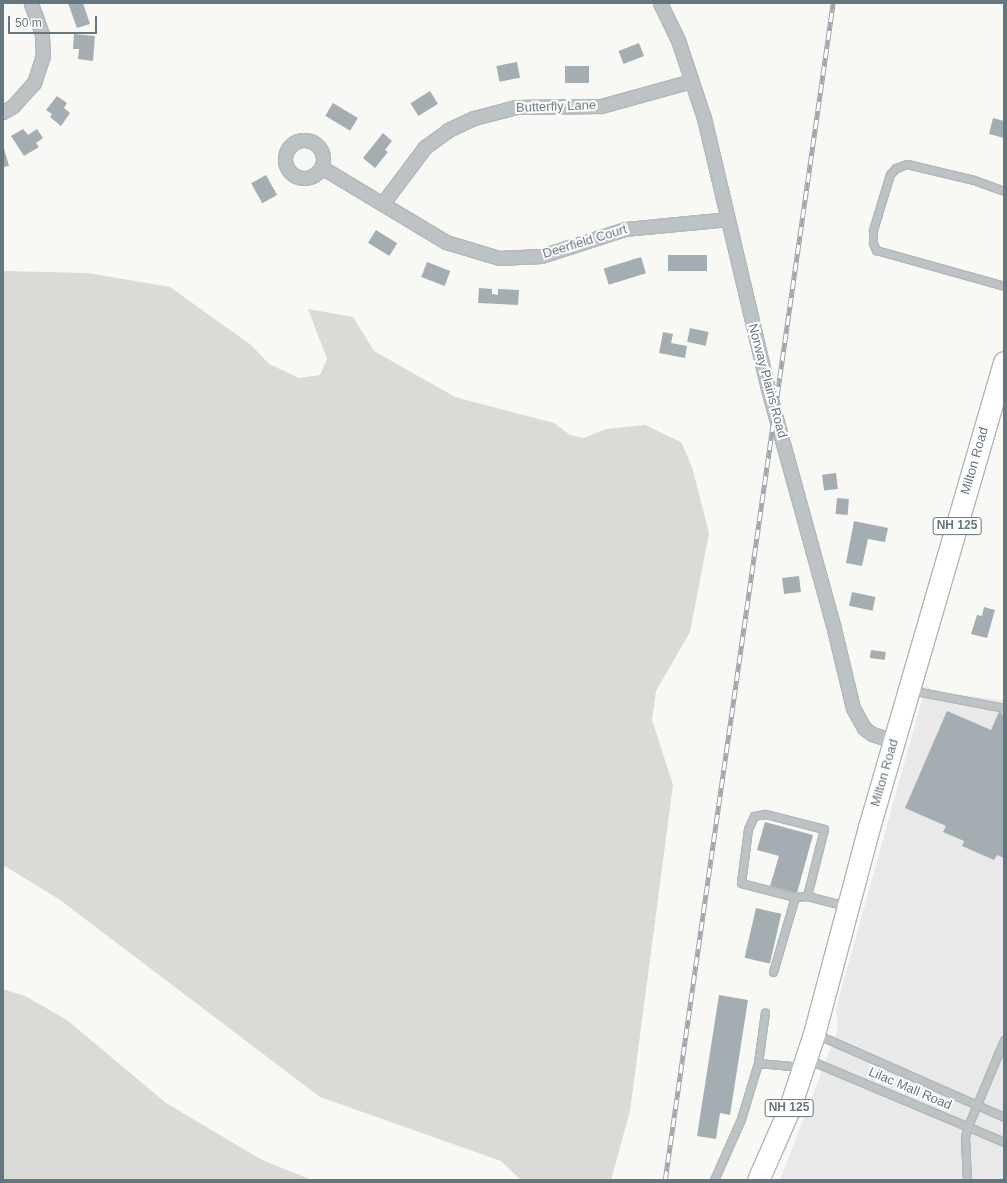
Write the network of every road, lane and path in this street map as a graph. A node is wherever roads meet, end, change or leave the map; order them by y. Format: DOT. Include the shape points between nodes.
graph roads {
  1 [pos="31,3"];
  2 [pos="660,3"];
  3 [pos="691,81"];
  4 [pos="3,112"];
  5 [pos="321,167"];
  6 [pos="1004,191"];
  7 [pos="383,203"];
  8 [pos="728,219"];
  9 [pos="1004,286"];
  10 [pos="1004,362"];
  11 [pos="910,690"];
  12 [pos="1004,708"];
  13 [pos="894,741"];
  14 [pos="807,896"];
  15 [pos="795,897"];
  16 [pos="848,907"];
  17 [pos="774,972"];
  18 [pos="765,1012"];
  19 [pos="814,1034"];
  20 [pos="1004,1040"];
  21 [pos="758,1063"];
  22 [pos="805,1063"];
  23 [pos="977,1105"];
  24 [pos="1004,1117"];
  25 [pos="968,1126"];
  26 [pos="1004,1142"];
  27 [pos="714,1180"];
  28 [pos="758,1180"];
  29 [pos="967,1180"];
  1 -- 4 [label="street" via="42,34 43,56 34,83 13,106"];
  2 -- 3 [label="street, Norway Plains Road" via="678,40"];
  3 -- 7 [label="street, Butterfly Lane" via="601,106 516,107 474,118 448,130 425,147"];
  3 -- 8 [label="street, Norway Plains Road" via="704,118"];
  5 -- 7 [label="street, Deerfield Court"];
  6 -- 9 [label="lane" via="974,180 907,164 896,168 890,174 873,230 873,243 876,250"];
  7 -- 8 [label="street, Deerfield Court" via="446,242 486,255 512,259 556,253 625,229"];
  8 -- 13 [label="street, Norway Plains Road" via="766,382 834,629 852,708 864,728 872,734"];
  10 -- 11 [label="main road, Milton Road / NH 125"];
  11 -- 12 [label="lane"];
  11 -- 13 [label="main road, Milton Road / NH 125"];
  13 -- 16 [label="main road, Milton Road / NH 125"];
  14 -- 15 [label="lane"];
  14 -- 15 [label="lane" via="824,829 765,814 754,816 748,829 741,883"];
  14 -- 16 [label="lane"];
  15 -- 17 [label="lane"];
  16 -- 19 [label="main road, Milton Road / NH 125"];
  18 -- 21 [label="lane"];
  19 -- 22 [label="main road, Milton Road / NH 125"];
  19 -- 23 [label="lane, Lilac Mall Road"];
  20 -- 23 [label="lane"];
  21 -- 22 [label="lane, Lilac Mall Road"];
  21 -- 27 [label="lane" via="741,1119"];
  22 -- 25 [label="lane, Lilac Mall Road"];
  22 -- 28 [label="main road, Milton Road / NH 125" via="782,1128"];
  23 -- 24 [label="lane, Lilac Mall Road"];
  23 -- 25 [label="lane"];
  25 -- 26 [label="lane, Lilac Mall Road"];
  25 -- 29 [label="lane" via="965,1137"];
}
